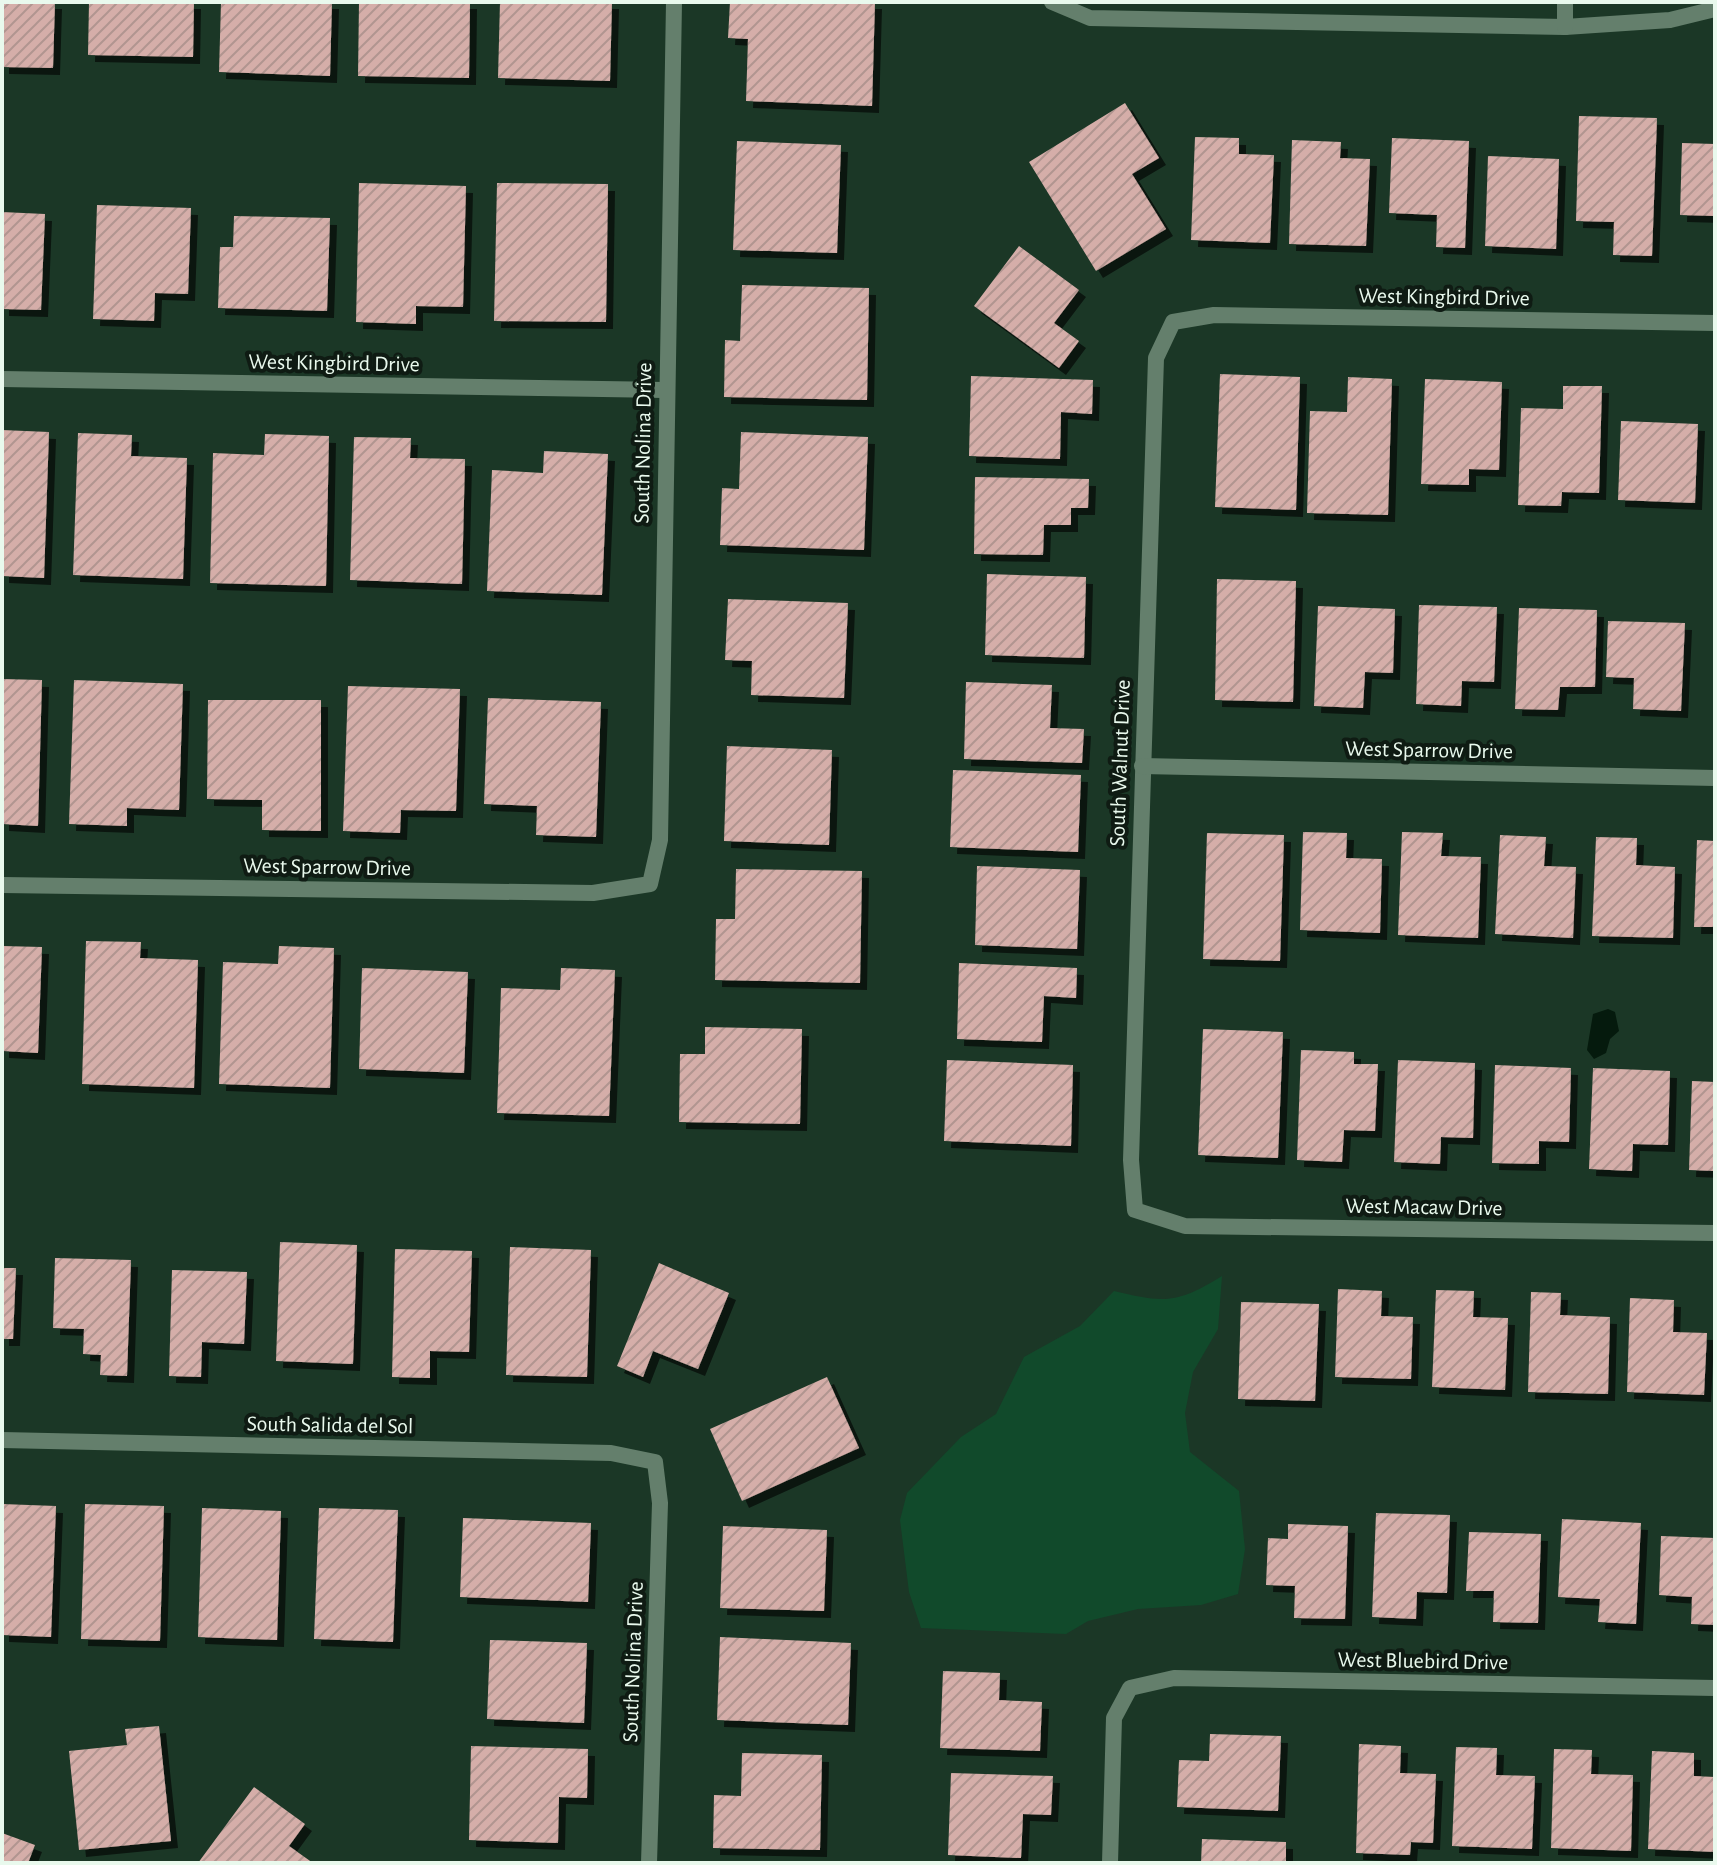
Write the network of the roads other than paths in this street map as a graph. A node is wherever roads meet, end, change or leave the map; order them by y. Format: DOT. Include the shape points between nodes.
graph roads {
  1 [pos="674,2"];
  2 [pos="1565,2"];
  3 [pos="1052,3"];
  4 [pos="1715,9"];
  5 [pos="1565,27"];
  6 [pos="1173,322"];
  7 [pos="1715,323"];
  8 [pos="2,379"];
  9 [pos="665,390"];
  10 [pos="1142,766"];
  11 [pos="1715,778"];
  12 [pos="650,884"];
  13 [pos="2,885"];
  14 [pos="1135,1210"];
  15 [pos="1715,1233"];
  16 [pos="2,1440"];
  17 [pos="655,1462"];
  18 [pos="1715,1688"];
  19 [pos="649,1863"];
  20 [pos="1110,1863"];
  1 -- 9 [label="street, South Nolina Drive"];
  2 -- 5 [label="street"];
  3 -- 5 [label="street" via="1090,18"];
  4 -- 5 [label="street" via="1670,20"];
  6 -- 7 [label="street, West Kingbird Drive" via="1214,315"];
  6 -- 10 [label="street, South Walnut Drive" via="1156,358"];
  8 -- 9 [label="street, West Kingbird Drive"];
  9 -- 12 [label="street, South Nolina Drive" via="660,840"];
  10 -- 11 [label="street, West Sparrow Drive"];
  10 -- 14 [label="street, South Walnut Drive" via="1131,1160"];
  12 -- 13 [label="street, West Sparrow Drive" via="593,893"];
  14 -- 15 [label="street, West Macaw Drive" via="1185,1226"];
  16 -- 17 [label="street, South Salida del Sol" via="611,1453"];
  17 -- 19 [label="street, South Nolina Drive" via="660,1503"];
  18 -- 20 [label="street, West Bluebird Drive" via="1174,1678 1130,1688 1114,1718"];
}
